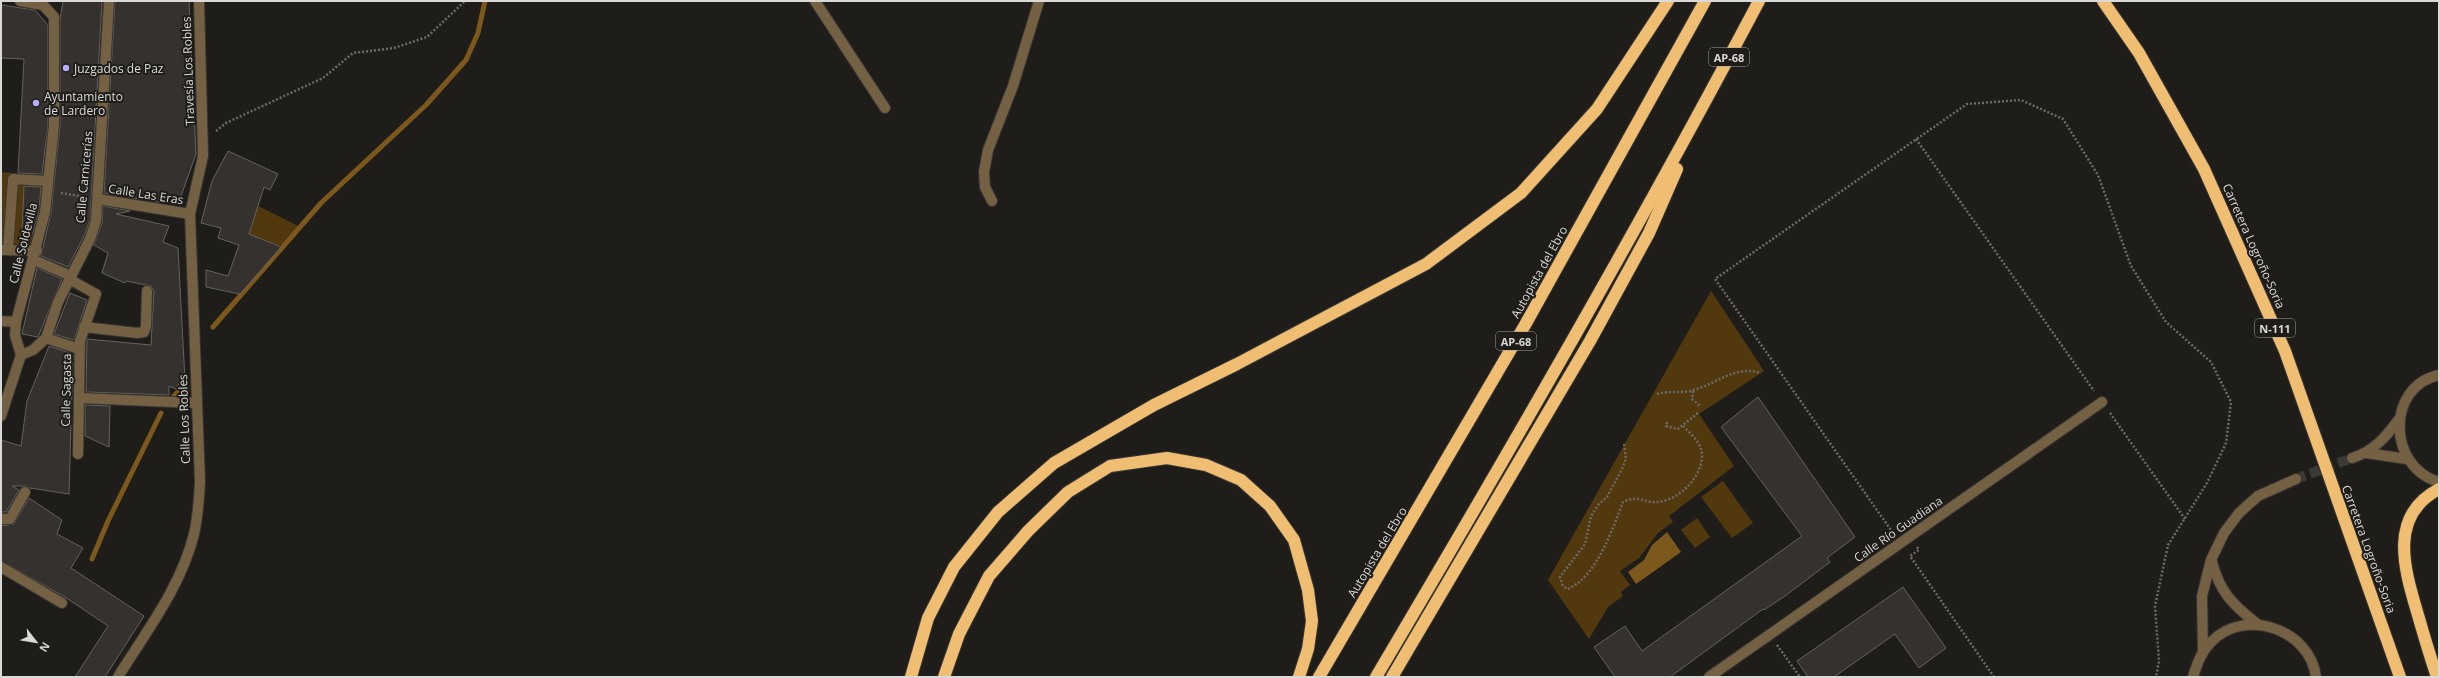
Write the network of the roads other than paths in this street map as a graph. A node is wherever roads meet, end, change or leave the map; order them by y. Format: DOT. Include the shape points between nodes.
graph roads {
  1 [pos="20,1"];
  2 [pos="109,1"];
  3 [pos="199,1"];
  4 [pos="815,1"];
  5 [pos="1039,1"];
  6 [pos="1668,1"];
  7 [pos="1705,1"];
  8 [pos="1759,1"];
  9 [pos="2103,1"];
  10 [pos="885,108"];
  11 [pos="1700,113"];
  12 [pos="202,141"];
  13 [pos="48,183"];
  14 [pos="98,200"];
  15 [pos="992,202"];
  16 [pos="190,214"];
  17 [pos="4,250"];
  18 [pos="35,255"];
  19 [pos="70,277"];
  20 [pos="147,291"];
  21 [pos="1,321"];
  22 [pos="16,322"];
  23 [pos="84,327"];
  24 [pos="46,338"];
  25 [pos="80,349"];
  26 [pos="21,355"];
  27 [pos="2439,375"];
  28 [pos="79,398"];
  29 [pos="2102,402"];
  30 [pos="197,403"];
  31 [pos="2,413"];
  32 [pos="2399,419"];
  33 [pos="2366,453"];
  34 [pos="78,454"];
  35 [pos="2352,458"];
  36 [pos="2407,459"];
  37 [pos="2296,479"];
  38 [pos="2439,482"];
  39 [pos="2439,489"];
  40 [pos="25,492"];
  41 [pos="1,519"];
  42 [pos="2212,560"];
  43 [pos="1,567"];
  44 [pos="62,603"];
  45 [pos="2256,624"];
  46 [pos="2203,652"];
  47 [pos="118,677"];
  48 [pos="911,677"];
  49 [pos="944,677"];
  50 [pos="1299,677"];
  51 [pos="1319,677"];
  52 [pos="1376,677"];
  53 [pos="1392,677"];
  54 [pos="1709,677"];
  55 [pos="2193,677"];
  56 [pos="2316,677"];
  57 [pos="2400,677"];
  58 [pos="2437,677"];
  1 -- 13 [label="street, Calle Soldevilla" via="43,5 51,11 56,23 54,125"];
  2 -- 14 [label="street, Calle Carnicerías"];
  3 -- 12 [label="street, Travesía Los Robles"];
  4 -- 10 [label="street"];
  5 -- 15 [label="street" via="1013,86 988,150 984,172 985,187"];
  6 -- 48 [label="highway" via="1597,109 1521,193 1426,264 1154,405 1054,463 998,512 954,567 928,618"];
  7 -- 51 [label="highway, Autopista del Ebro / AP-68" via="1525,325"];
  8 -- 11 [label="highway, AP-68"];
  9 -- 57 [label="highway, Carretera Logroño-Soria / N-111" via="2139,53 2204,168 2285,351"];
  11 -- 52 [label="highway, AP-68" via="1537,404"];
  11 -- 53 [label="highway" via="1658,212 1624,281 1554,405"];
  12 -- 16 [label="street, Calle Los Robles" via="201,172"];
  13 -- 17 [label="street" via="13,179"];
  13 -- 18 [label="street, Calle Soldevilla"];
  14 -- 16 [label="street, Calle Las Eras"];
  14 -- 19 [label="street, Calle Carnicerías" via="96,221 90,239"];
  16 -- 30 [label="street, Calle Los Robles"];
  17 -- 18 [label="street"];
  18 -- 19 [label="street"];
  18 -- 22 [label="street, Calle Soldevilla"];
  19 -- 23 [label="street, Calle Sagasta" via="96,294"];
  19 -- 24 [label="street, Calle Carnicerías" via="58,302"];
  20 -- 23 [label="street" via="144,332"];
  21 -- 22 [label="street"];
  22 -- 26 [label="street, Calle Soldevilla" via="15,335"];
  23 -- 25 [label="street, Calle Sagasta"];
  24 -- 25 [label="street"];
  24 -- 26 [label="street" via="33,350"];
  25 -- 28 [label="street, Calle Sagasta"];
  26 -- 31 [label="street"];
  27 -- 32 [label="street" via="2418,386 2406,401"];
  28 -- 30 [label="street"];
  28 -- 34 [label="street, Calle Sagasta"];
  29 -- 54 [label="street, Calle Río Guadiana"];
  30 -- 47 [label="street, Calle Los Robles" via="200,482 194,534 170,594"];
  32 -- 33 [label="street" via="2388,435"];
  32 -- 36 [label="street" via="2399,438"];
  33 -- 35 [label="street"];
  33 -- 36 [label="street"];
  36 -- 38 [label="street" via="2416,470"];
  37 -- 42 [label="street" via="2258,496 2239,513 2224,533"];
  39 -- 58 [label="highway" via="2425,497 2414,510 2406,530 2404,548 2406,575"];
  40 -- 41 [label="street" via="14,516 10,519"];
  42 -- 45 [label="street" via="2217,582 2227,597"];
  42 -- 46 [label="street" via="2202,596"];
  43 -- 44 [label="street"];
  45 -- 46 [label="street" via="2230,629 2212,641"];
  45 -- 56 [label="street" via="2272,626 2291,636 2306,651"];
  46 -- 55 [label="street"];
  49 -- 50 [label="highway" via="959,634 989,576 1028,531 1068,492 1110,466 1167,458 1206,465 1242,480 1270,506 1294,540 1308,590 1312,621 1308,649"];
}
